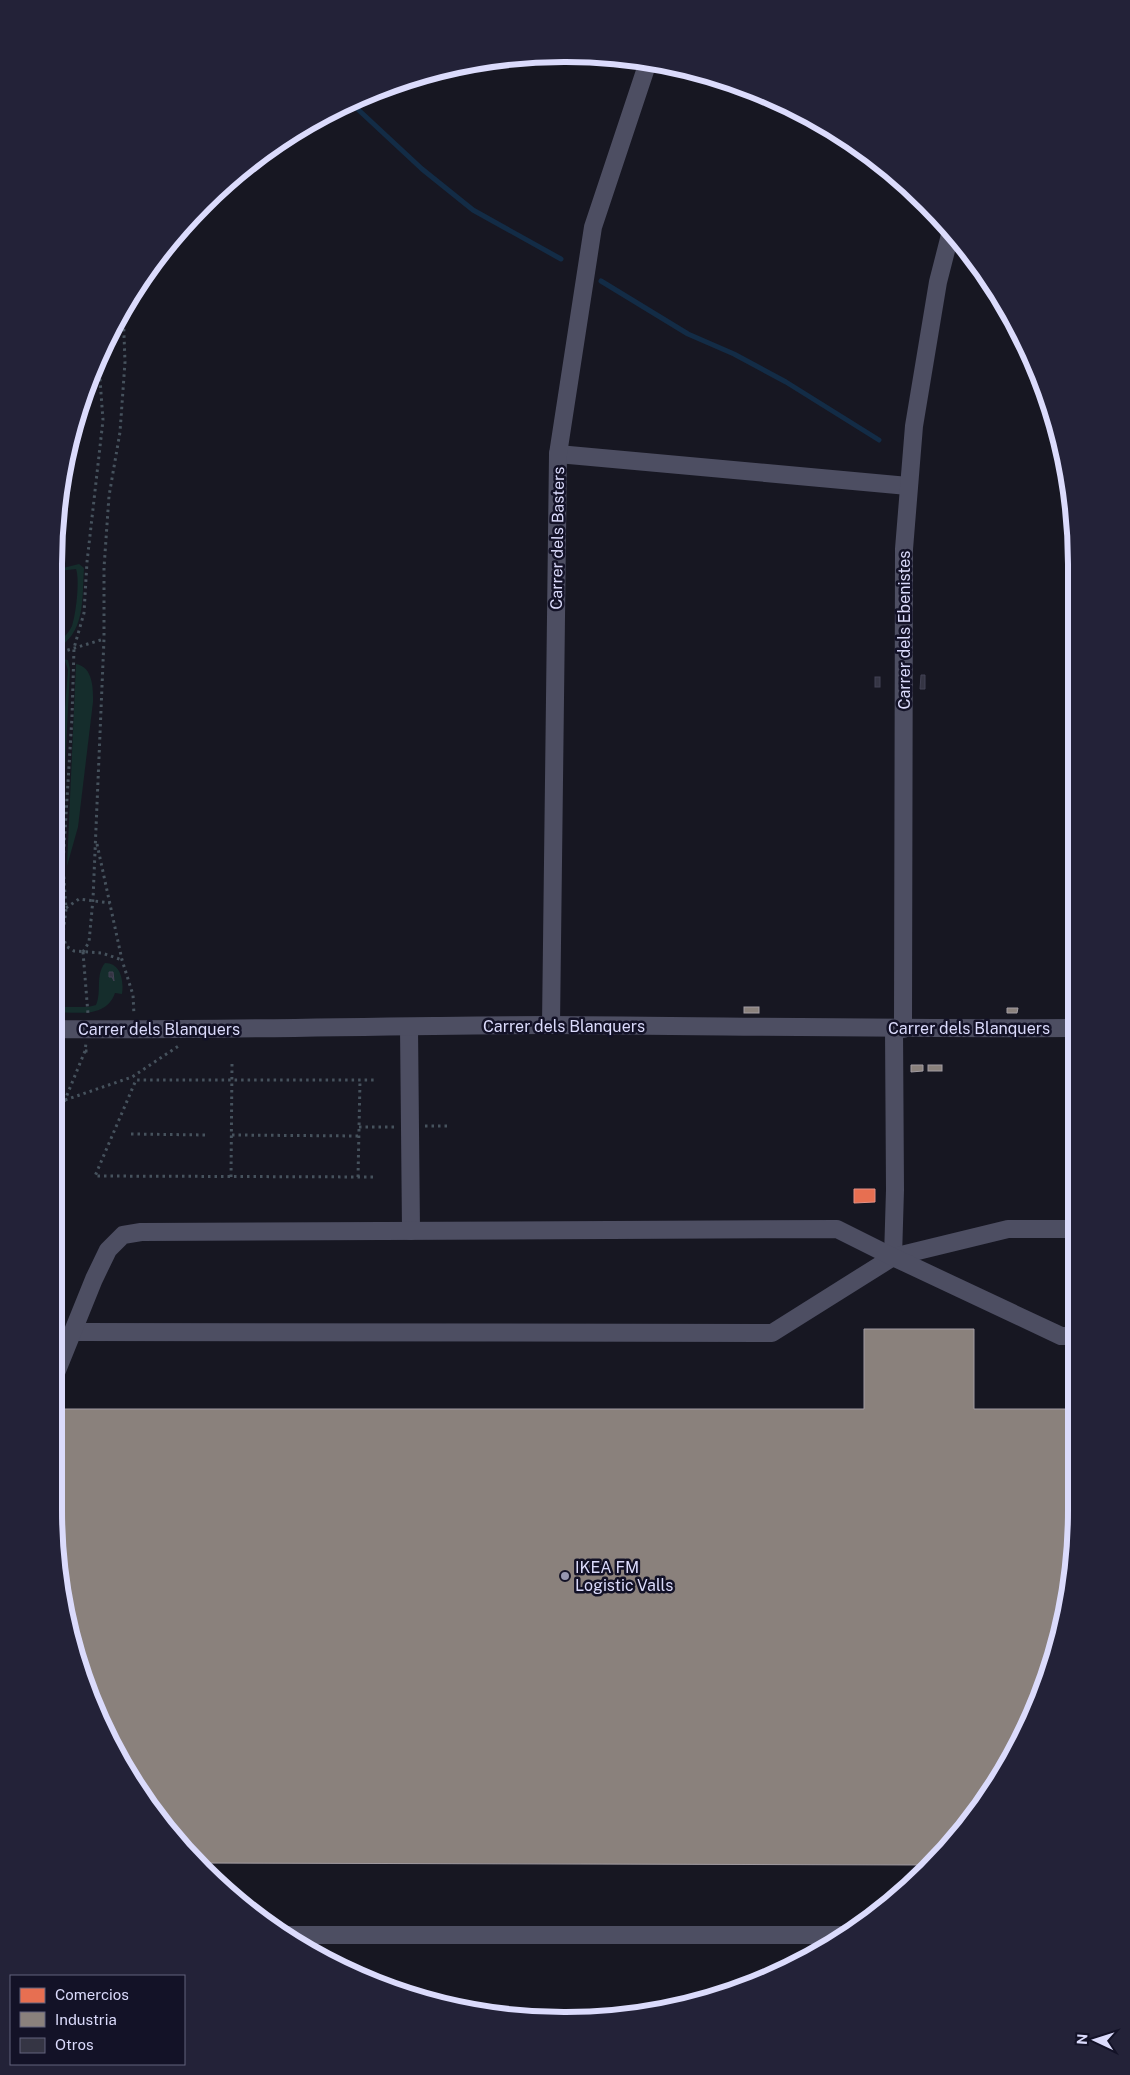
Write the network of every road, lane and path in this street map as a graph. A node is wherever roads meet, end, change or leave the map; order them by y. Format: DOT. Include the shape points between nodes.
graph roads {
  1 [pos="646,69"];
  2 [pos="949,241"];
  3 [pos="124,326"];
  4 [pos="100,376"];
  5 [pos="558,454"];
  6 [pos="908,486"];
  7 [pos="104,639"];
  8 [pos="74,648"];
  9 [pos="62,652"];
  10 [pos="95,838"];
  11 [pos="93,899"];
  12 [pos="110,903"];
  13 [pos="66,909"];
  14 [pos="62,935"];
  15 [pos="83,952"];
  16 [pos="122,960"];
  17 [pos="88,1012"];
  18 [pos="552,1025"];
  19 [pos="409,1027"];
  20 [pos="1068,1028"];
  21 [pos="62,1029"];
  22 [pos="194,1029"];
  23 [pos="899,1029"];
  24 [pos="134,1030"];
  25 [pos="92,1051"];
  26 [pos="232,1063"];
  27 [pos="376,1080"];
  28 [pos="232,1081"];
  29 [pos="360,1081"];
  30 [pos="65,1100"];
  31 [pos="62,1105"];
  32 [pos="432,1126"];
  33 [pos="447,1126"];
  34 [pos="360,1127"];
  35 [pos="398,1127"];
  36 [pos="131,1134"];
  37 [pos="207,1135"];
  38 [pos="232,1135"];
  39 [pos="359,1136"];
  40 [pos="231,1177"];
  41 [pos="358,1177"];
  42 [pos="373,1177"];
  43 [pos="1068,1228"];
  44 [pos="411,1232"];
  45 [pos="892,1258"];
  46 [pos="74,1332"];
  47 [pos="1068,1336"];
  48 [pos="62,1360"];
  49 [pos="298,1935"];
  50 [pos="832,1935"];
  1 -- 5 [label="street, Carrer dels Basters" via="593,227"];
  2 -- 6 [label="street, Carrer dels Ebenistes" via="925,353"];
  3 -- 7 [label="path" via="125,362 120,432 109,496 104,568"];
  4 -- 8 [label="path" via="104,420 84,613"];
  5 -- 6 [label="street"];
  5 -- 18 [label="street, Carrer dels Basters"];
  6 -- 23 [label="street, Carrer dels Ebenistes" via="904,549"];
  7 -- 8 [label="path"];
  7 -- 10 [label="path"];
  8 -- 9 [label="path"];
  8 -- 13 [label="path" via="63,864"];
  10 -- 11 [label="path"];
  10 -- 12 [label="path"];
  11 -- 12 [label="path"];
  11 -- 13 [label="path" via="79,899"];
  11 -- 15 [label="path" via="89,942"];
  12 -- 16 [label="path"];
  13 -- 14 [label="path"];
  14 -- 15 [label="path" via="66,946 74,952"];
  15 -- 16 [label="path" via="102,953"];
  15 -- 17 [label="path"];
  16 -- 24 [label="path" via="133,995"];
  18 -- 19 [label="street, Carrer dels Blanquers"];
  18 -- 23 [label="street, Carrer dels Blanquers"];
  19 -- 22 [label="street, Carrer dels Blanquers"];
  19 -- 44 [label="street"];
  20 -- 23 [label="street, Carrer dels Blanquers"];
  21 -- 24 [label="street, Carrer dels Blanquers"];
  22 -- 24 [label="street, Carrer dels Blanquers"];
  22 -- 30 [label="path" via="178,1048 132,1077"];
  23 -- 45 [label="street, Carrer dels Ebenistes"];
  25 -- 30 [label="path" via="85,1051"];
  26 -- 28 [label="path"];
  27 -- 29 [label="path"];
  28 -- 29 [label="path"];
  28 -- 38 [label="path"];
  28 -- 40 [label="path" via="136,1080 95,1176"];
  29 -- 34 [label="path"];
  30 -- 31 [label="path"];
  32 -- 33 [label="path"];
  34 -- 35 [label="path"];
  34 -- 39 [label="path"];
  36 -- 37 [label="path"];
  38 -- 39 [label="path"];
  38 -- 40 [label="path"];
  39 -- 41 [label="path"];
  40 -- 41 [label="path"];
  41 -- 42 [label="path"];
  43 -- 45 [label="street" via="1008,1228"];
  44 -- 45 [label="street" via="836,1229"];
  44 -- 46 [label="street" via="151,1232 123,1235 108,1250"];
  45 -- 46 [label="street" via="772,1333"];
  45 -- 47 [label="street" via="1061,1336"];
  46 -- 48 [label="street"];
  49 -- 50 [label="street"];
}
